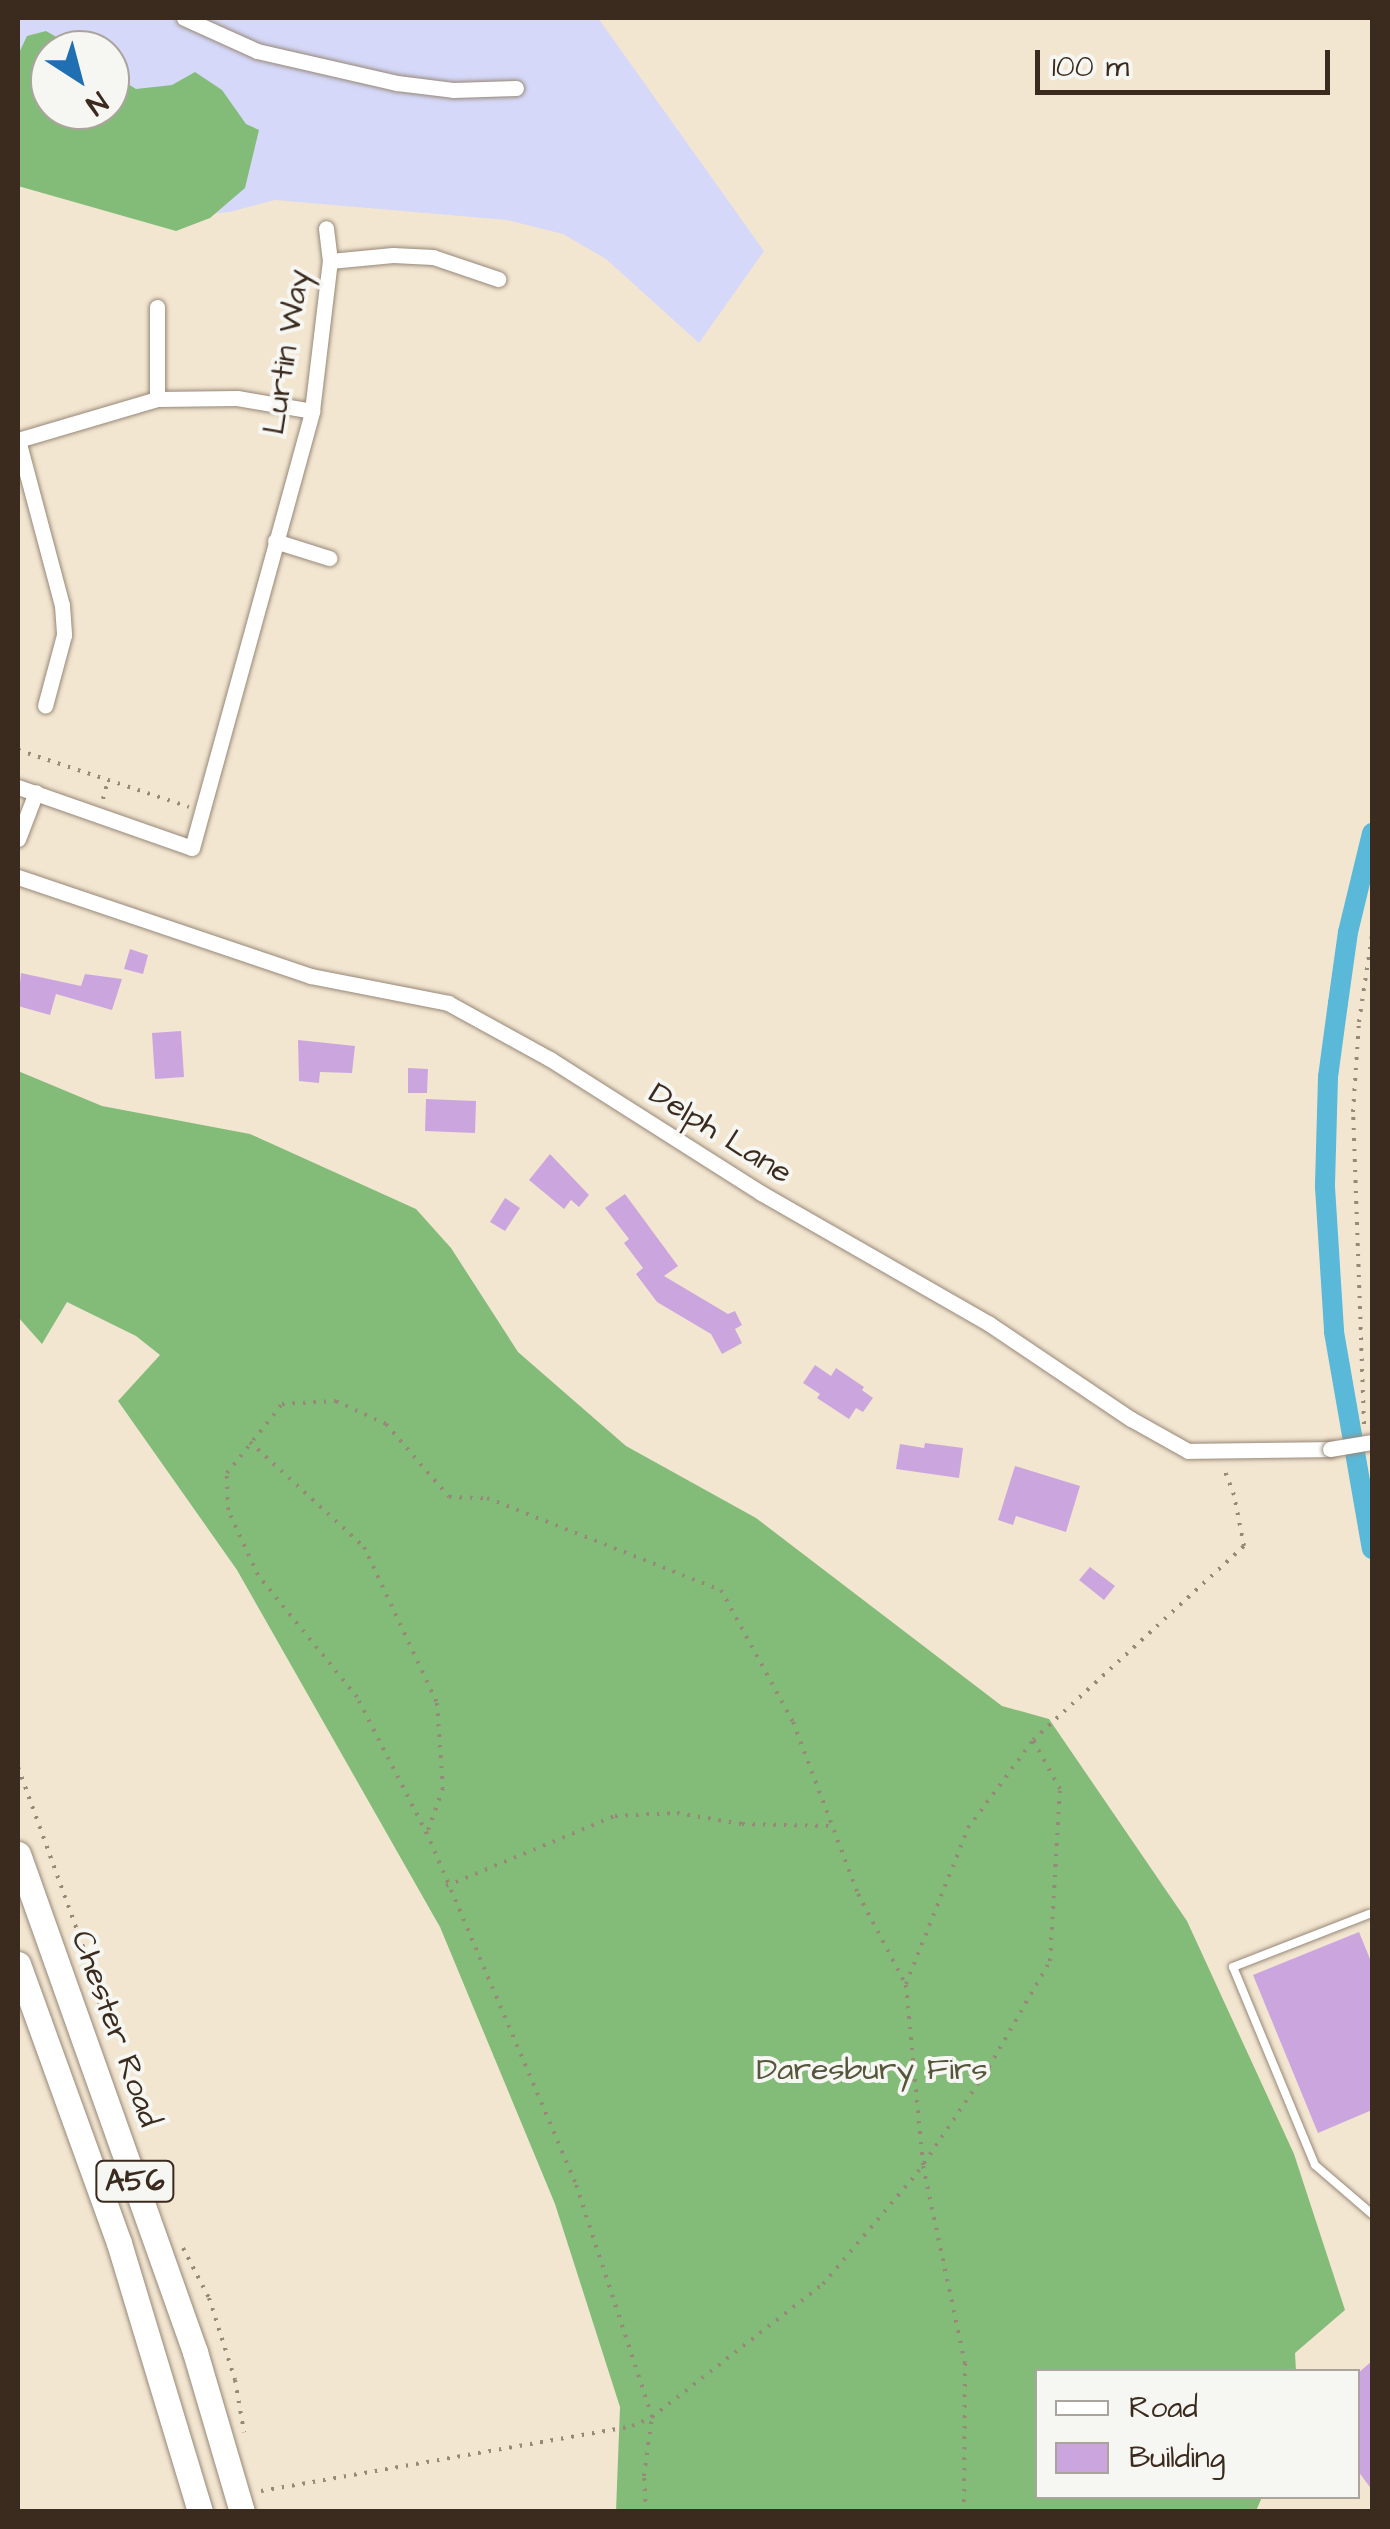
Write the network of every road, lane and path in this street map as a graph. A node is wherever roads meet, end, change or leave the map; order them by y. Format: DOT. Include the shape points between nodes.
graph roads {
  1 [pos="184,18"];
  2 [pos="516,88"];
  3 [pos="326,228"];
  4 [pos="330,261"];
  5 [pos="498,279"];
  6 [pos="157,307"];
  7 [pos="157,399"];
  8 [pos="312,411"];
  9 [pos="18,440"];
  10 [pos="275,541"];
  11 [pos="329,558"];
  12 [pos="45,706"];
  13 [pos="18,750"];
  14 [pos="18,787"];
  15 [pos="36,792"];
  16 [pos="202,812"];
  17 [pos="18,839"];
  18 [pos="18,878"];
  19 [pos="1372,935"];
  20 [pos="1370,1441"];
  21 [pos="250,1442"];
  22 [pos="1218,1454"];
  23 [pos="1033,1740"];
  24 [pos="18,1767"];
  25 [pos="830,1826"];
  26 [pos="427,1834"];
  27 [pos="18,1854"];
  28 [pos="446,1886"];
  29 [pos="1369,1914"];
  30 [pos="18,1964"];
  31 [pos="906,1985"];
  32 [pos="108,2037"];
  33 [pos="923,2166"];
  34 [pos="1372,2214"];
  35 [pos="181,2244"];
  36 [pos="652,2417"];
  37 [pos="244,2433"];
  38 [pos="252,2478"];
  39 [pos="249,2502"];
  40 [pos="200,2512"];
  41 [pos="646,2512"];
  42 [pos="964,2512"];
  1 -- 2 [label="street" via="257,51 397,83"];
  3 -- 4 [label="street, Lurtin Way"];
  4 -- 5 [label="street" via="432,257"];
  4 -- 8 [label="street, Lurtin Way"];
  6 -- 7 [label="street"];
  7 -- 8 [label="street" via="237,398"];
  7 -- 9 [label="street"];
  8 -- 10 [label="street, Lurtin Way"];
  9 -- 12 [label="street" via="62,605 64,635"];
  10 -- 11 [label="street"];
  10 -- 16 [label="street, Lurtin Way"];
  13 -- 16 [label="path"];
  14 -- 15 [label="street"];
  15 -- 16 [label="street, Lurtin Way" via="192,848"];
  15 -- 17 [label="street"];
  18 -- 22 [label="street, Delph Lane" via="310,976 448,1004 988,1323 1162,1438 1188,1451"];
  19 -- 20 [label="path" via="1353,1112"];
  20 -- 22 [label="street, Delph Lane, bridge"];
  21 -- 25 [label="path" via="282,1404 336,1401 386,1424 449,1497 487,1498 721,1590 793,1722"];
  21 -- 26 [label="path" via="227,1473 228,1510 258,1574 357,1698"];
  21 -- 26 [label="path" via="364,1547 437,1703 442,1788"];
  22 -- 23 [label="path" via="1244,1546"];
  23 -- 31 [label="path" via="968,1828"];
  23 -- 33 [label="path" via="1060,1790 1050,1961"];
  24 -- 32 [label="path" via="92,1971"];
  25 -- 28 [label="path" via="742,1824 677,1813 615,1816"];
  25 -- 31 [label="path"];
  26 -- 28 [label="path"];
  27 -- 39 [label="highway, Chester Road / A56"];
  28 -- 36 [label="path" via="575,2182"];
  29 -- 34 [label="lane" via="1232,1967 1315,2165"];
  30 -- 40 [label="highway, A56" via="119,2243"];
  31 -- 33 [label="path"];
  33 -- 36 [label="path" via="823,2284"];
  33 -- 42 [label="path" via="964,2363"];
  35 -- 37 [label="path" via="209,2298"];
  36 -- 39 [label="path"];
  36 -- 41 [label="path"];
  38 -- 39 [label="path"];
}
